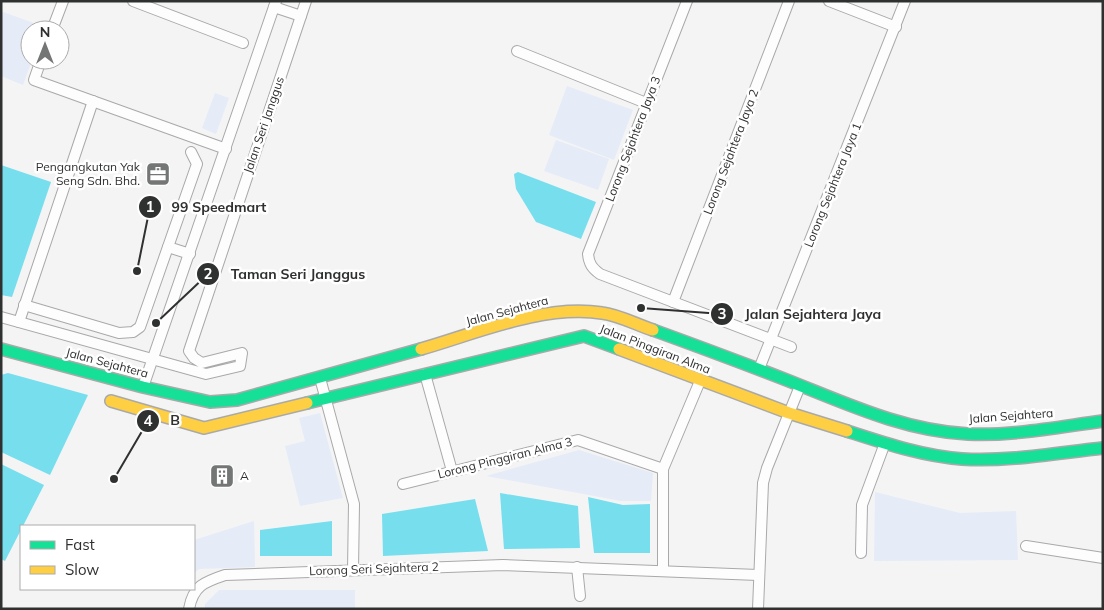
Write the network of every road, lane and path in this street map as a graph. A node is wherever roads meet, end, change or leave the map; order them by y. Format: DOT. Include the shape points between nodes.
graph roads {
  1 [pos="63,1"];
  2 [pos="133,1"];
  3 [pos="306,1"];
  4 [pos="686,1"];
  5 [pos="789,1"];
  6 [pos="829,1"];
  7 [pos="906,1"];
  8 [pos="275,4"];
  9 [pos="301,16"];
  10 [pos="56,20"];
  11 [pos="896,27"];
  12 [pos="243,43"];
  13 [pos="517,51"];
  14 [pos="38,70"];
  15 [pos="93,101"];
  16 [pos="646,103"];
  17 [pos="226,149"];
  18 [pos="191,152"];
  19 [pos="168,247"];
  20 [pos="190,254"];
  21 [pos="673,302"];
  22 [pos="24,305"];
  23 [pos="1,317"];
  24 [pos="19,322"];
  25 [pos="772,340"];
  26 [pos="791,347"];
  27 [pos="1,349"];
  28 [pos="154,360"];
  29 [pos="760,369"];
  30 [pos="425,374"];
  31 [pos="320,378"];
  32 [pos="700,381"];
  33 [pos="800,386"];
  34 [pos="143,387"];
  35 [pos="325,398"];
  36 [pos="111,401"];
  37 [pos="789,413"];
  38 [pos="1103,421"];
  39 [pos="885,443"];
  40 [pos="1103,448"];
  41 [pos="662,469"];
  42 [pos="452,471"];
  43 [pos="403,484"];
  44 [pos="1026,546"];
  45 [pos="861,553"];
  46 [pos="1103,558"];
  47 [pos="577,567"];
  48 [pos="353,570"];
  49 [pos="662,571"];
  50 [pos="758,574"];
  51 [pos="580,596"];
  52 [pos="189,609"];
  53 [pos="758,609"];
  1 -- 10 [label="street"];
  2 -- 12 [label="street"];
  3 -- 9 [label="street, Jalan Seri Janggus"];
  4 -- 16 [label="street, Lorong Sejahtera Jaya 3"];
  5 -- 21 [label="street, Lorong Sejahtera Jaya 2"];
  6 -- 11 [label="street"];
  7 -- 11 [label="street, Lorong Sejahtera Jaya 1"];
  8 -- 9 [label="street"];
  8 -- 17 [label="street"];
  9 -- 28 [label="street, Jalan Seri Janggus" via="189,351 202,363 242,353 240,366 206,374"];
  11 -- 25 [label="street, Lorong Sejahtera Jaya 1"];
  13 -- 16 [label="street"];
  14 -- 15 [label="street" via="34,80"];
  15 -- 17 [label="street"];
  15 -- 22 [label="street"];
  16 -- 21 [label="street, Lorong Sejahtera Jaya 3" via="588,254 592,268 600,274"];
  17 -- 20 [label="street"];
  18 -- 19 [label="street" via="197,164"];
  19 -- 20 [label="street"];
  19 -- 22 [label="street" via="140,326 133,332 119,333"];
  20 -- 28 [label="street"];
  21 -- 25 [label="street"];
  22 -- 24 [label="street"];
  23 -- 24 [label="street"];
  24 -- 28 [label="street"];
  25 -- 26 [label="street"];
  25 -- 29 [label="street, Lorong Sejahtera Jaya 1"];
  27 -- 34 [label="main road, Jalan Sejahtera"];
  28 -- 34 [label="street"];
  29 -- 31 [label="main road, Jalan Sejahtera" via="605,313 580,310 526,318"];
  29 -- 33 [label="main road, Jalan Sejahtera"];
  30 -- 32 [label="main road, Jalan Pinggiran Alma" via="584,336"];
  30 -- 35 [label="main road, Jalan Pinggiran Alma"];
  30 -- 42 [label="street"];
  31 -- 34 [label="main road, Jalan Sejahtera" via="237,400 210,402"];
  31 -- 35 [label="street"];
  32 -- 37 [label="main road, Jalan Pinggiran Alma"];
  32 -- 41 [label="street"];
  33 -- 37 [label="street"];
  33 -- 38 [label="main road, Jalan Sejahtera" via="888,418 938,431 1000,433"];
  35 -- 36 [label="main road, Jalan Pinggiran Alma" via="204,428"];
  35 -- 48 [label="street" via="354,504"];
  37 -- 39 [label="main road, Jalan Pinggiran Alma"];
  37 -- 50 [label="street" via="763,483"];
  39 -- 40 [label="main road, Jalan Pinggiran Alma" via="933,456 963,459 1034,456"];
  39 -- 45 [label="street" via="862,505"];
  41 -- 42 [label="street, Lorong Pinggiran Alma 3" via="578,440"];
  41 -- 49 [label="street"];
  42 -- 43 [label="street, Lorong Pinggiran Alma 3"];
  44 -- 46 [label="street"];
  47 -- 48 [label="street, Lorong Seri Sejahtera 2" via="503,565"];
  47 -- 49 [label="street, Lorong Seri Sejahtera 2"];
  47 -- 51 [label="street"];
  48 -- 52 [label="street, Lorong Seri Sejahtera 2" via="225,575 200,586 191,596"];
  49 -- 50 [label="street, Lorong Seri Sejahtera 2"];
  50 -- 53 [label="street"];
}
